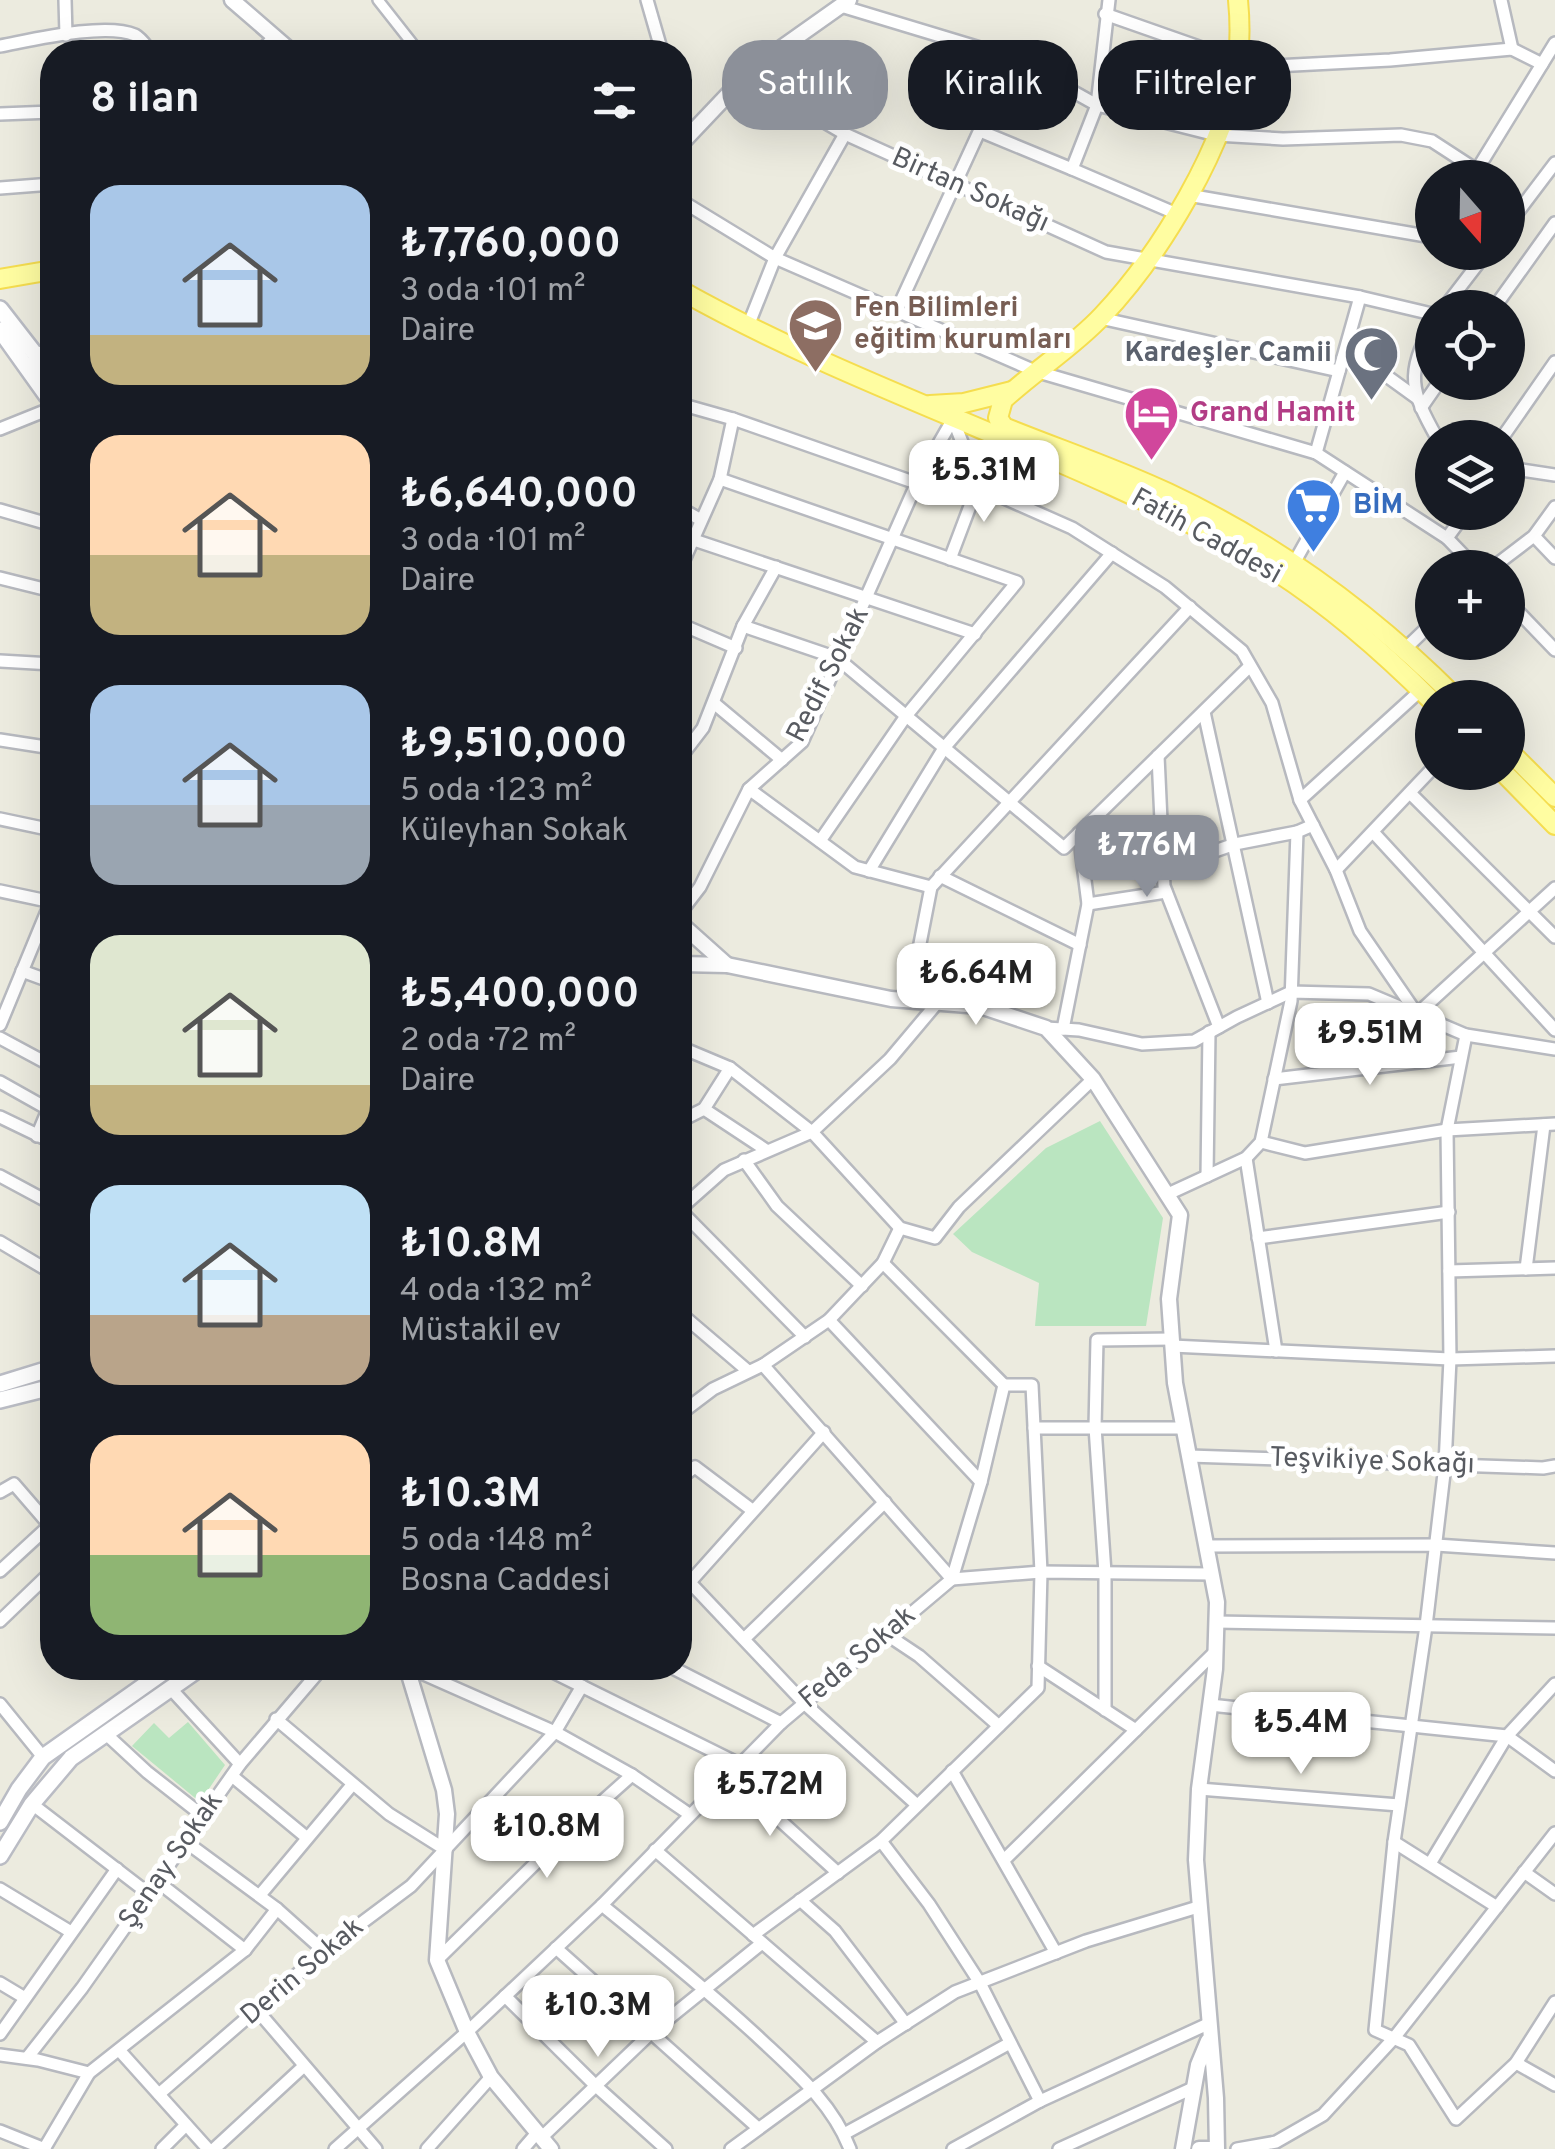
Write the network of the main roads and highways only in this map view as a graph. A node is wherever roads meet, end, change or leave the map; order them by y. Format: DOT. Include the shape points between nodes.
graph roads {
  1 [pos="1238,0"];
  2 [pos="40,273"];
  3 [pos="4,282"];
  4 [pos="692,296"];
  5 [pos="0,309"];
  6 [pos="0,330"];
  7 [pos="6,348"];
  8 [pos="40,368"];
  9 [pos="40,388"];
  10 [pos="1012,391"];
  11 [pos="920,404"];
  12 [pos="952,419"];
  13 [pos="1004,427"];
  14 [pos="1438,680"];
  15 [pos="1415,685"];
  16 [pos="1525,767"];
  17 [pos="1522,790"];
  18 [pos="1555,797"];
  19 [pos="1555,824"];
  20 [pos="40,1372"];
  21 [pos="0,1384"];
  22 [pos="40,1390"];
  23 [pos="0,1400"];
  24 [pos="152,1680"];
  25 [pos="183,1680"];
  26 [pos="0,1822"];
  27 [pos="0,1856"];
  1 -- 10 [label="main road" via="1238,62 1216,135 1178,214 1100,318"];
  2 -- 3 [label="main road"];
  4 -- 11 [label="main road, Fatih Caddesi"];
  5 -- 8 [label="main road"];
  6 -- 7 [label="main road"];
  7 -- 9 [label="main road"];
  10 -- 11 [label="main road" via="964,403"];
  10 -- 13 [label="main road" via="998,411"];
  11 -- 12 [label="main road, Fatih Caddesi"];
  12 -- 13 [label="main road" via="976,417"];
  12 -- 15 [label="main road, Fatih Caddesi" via="1155,505 1259,561"];
  13 -- 14 [label="main road" via="1167,492 1266,545 1355,605"];
  16 -- 18 [label="main road"];
  17 -- 19 [label="main road"];
  20 -- 21 [label="main road"];
  22 -- 23 [label="main road"];
  24 -- 26 [label="main road" via="43,1758"];
  25 -- 27 [label="main road" via="64,1766"];
}
